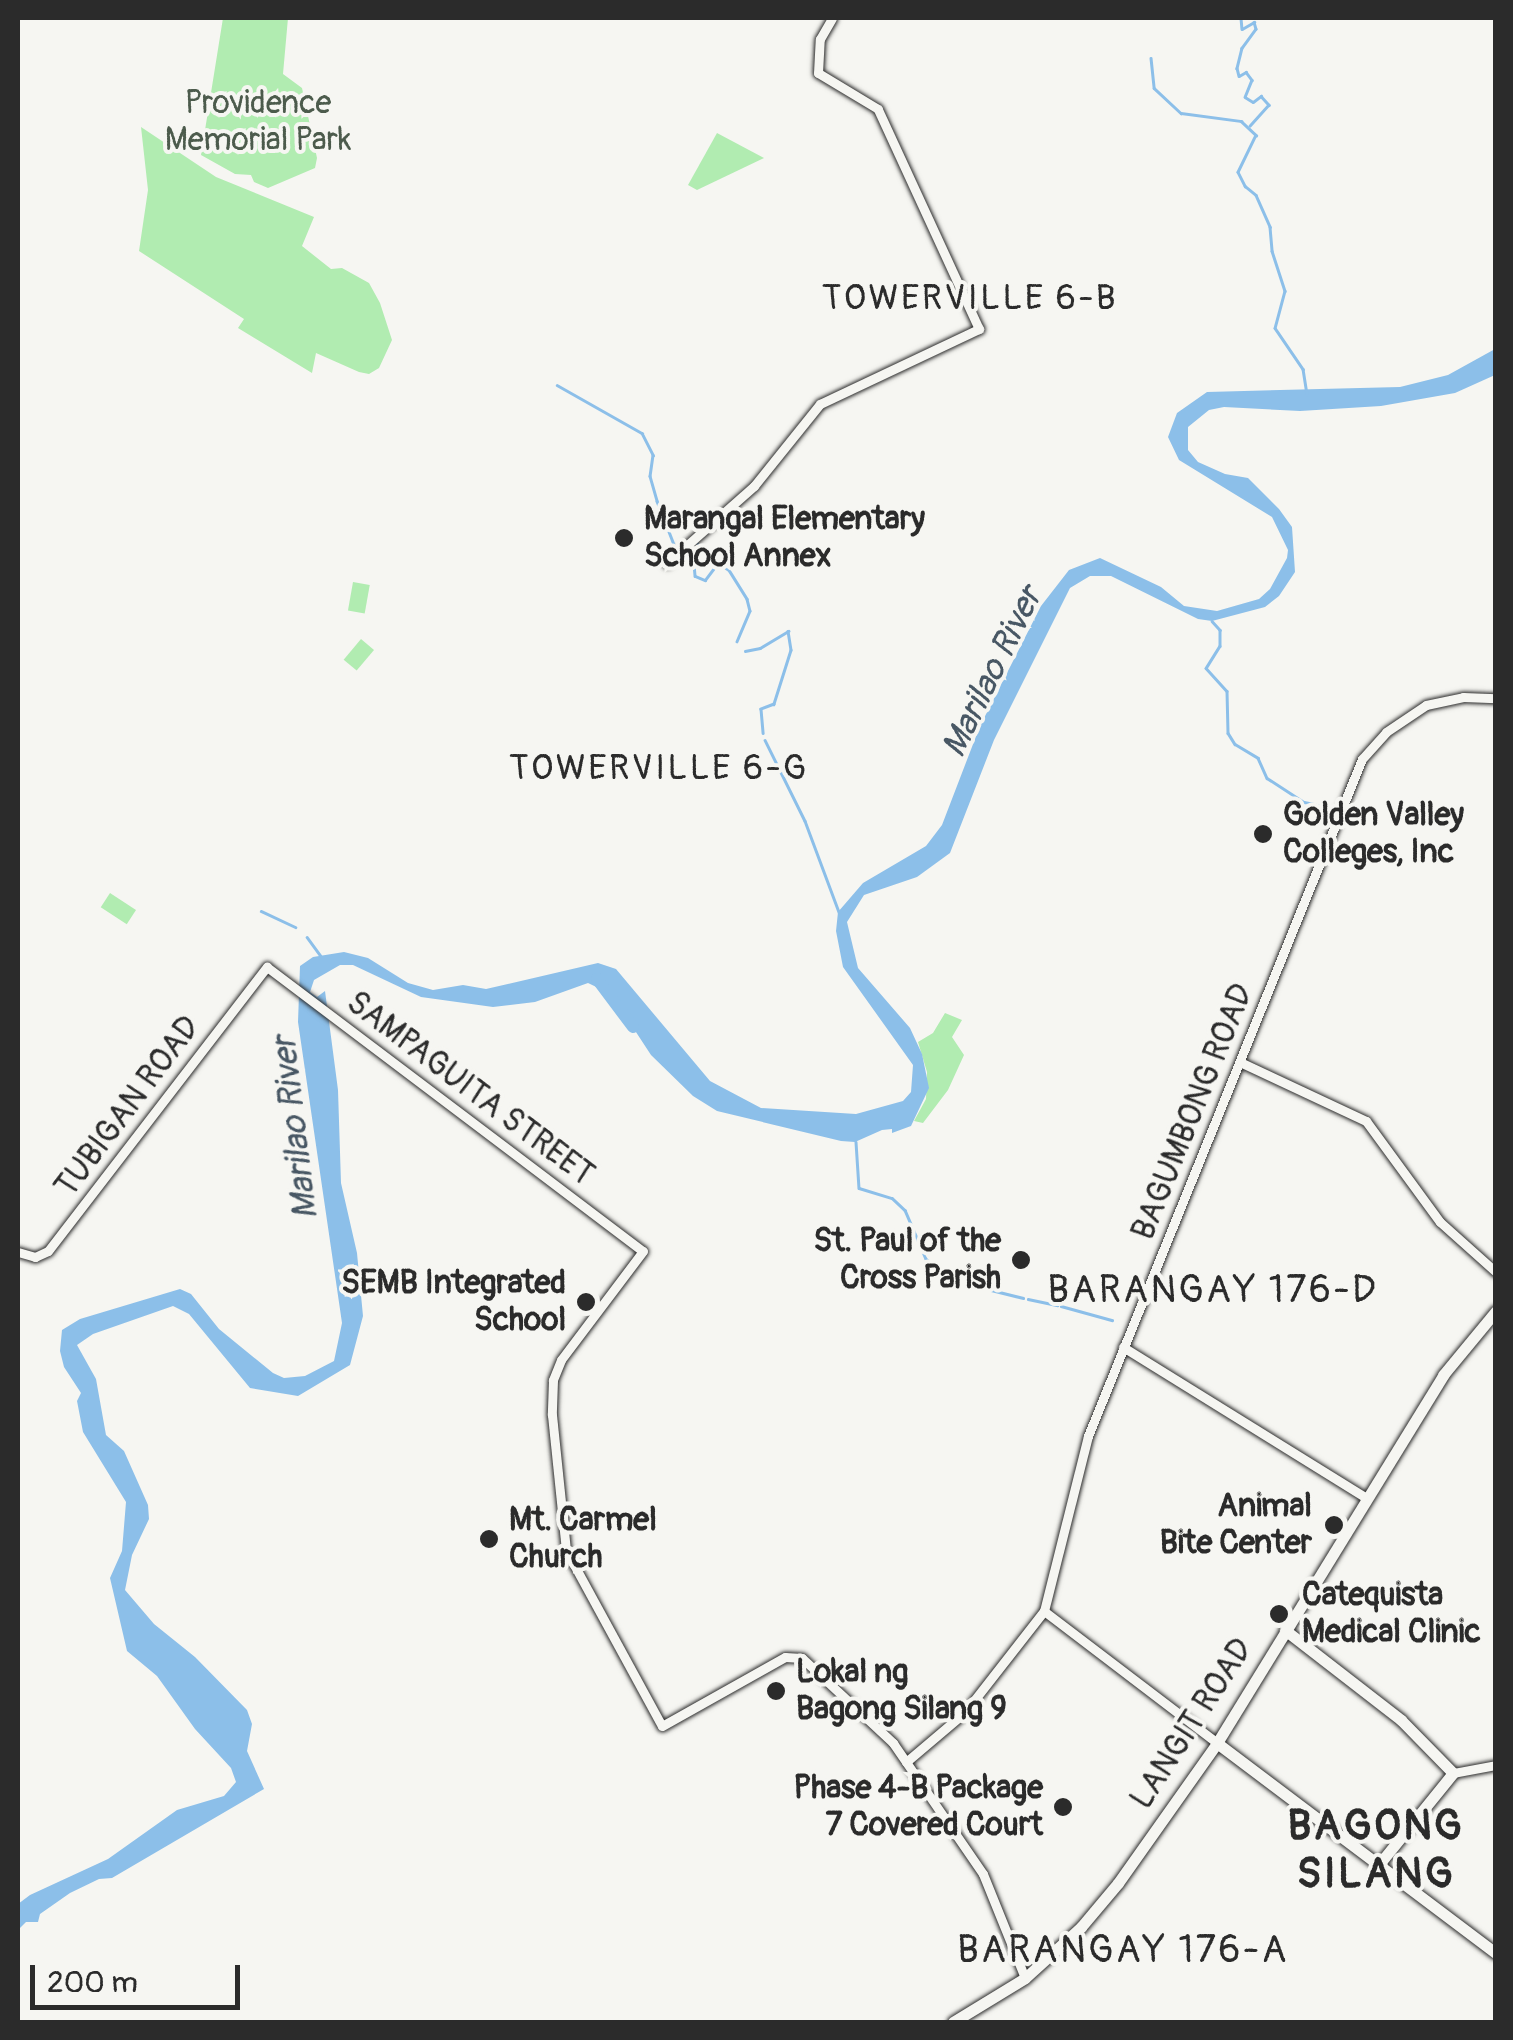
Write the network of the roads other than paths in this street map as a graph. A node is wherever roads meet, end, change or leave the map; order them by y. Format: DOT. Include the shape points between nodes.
graph roads {
  1 [pos="832,18"];
  2 [pos="666,563"];
  3 [pos="1496,698"];
  4 [pos="267,967"];
  5 [pos="1240,1062"];
  6 [pos="18,1252"];
  7 [pos="1496,1272"];
  8 [pos="1496,1310"];
  9 [pos="1123,1348"];
  10 [pos="1365,1497"];
  11 [pos="1044,1611"];
  12 [pos="1285,1630"];
  13 [pos="1217,1743"];
  14 [pos="906,1762"];
  15 [pos="1496,1765"];
  16 [pos="1453,1773"];
  17 [pos="1380,1863"];
  18 [pos="1496,1952"];
  19 [pos="1025,1978"];
  20 [pos="953,2022"];
  1 -- 2 [label="street" via="820,38 818,73 878,109 980,329 820,404 754,486"];
  3 -- 5 [label="street, BAGUMBONG ROAD" via="1426,705 1367,752"];
  4 -- 6 [label="street, TUBIGAN ROAD" via="48,1252"];
  4 -- 14 [label="street, SAMPAGUITA STREET" via="643,1251 561,1360 552,1414 566,1550 662,1726 799,1656 880,1728"];
  5 -- 7 [label="street" via="1366,1120 1440,1222"];
  5 -- 9 [label="street, BAGUMBONG ROAD"];
  8 -- 10 [label="main road, LANGIT ROAD" via="1443,1375"];
  9 -- 10 [label="street"];
  9 -- 11 [label="street, BAGUMBONG ROAD" via="1088,1436"];
  10 -- 12 [label="main road, LANGIT ROAD"];
  11 -- 13 [label="street"];
  11 -- 14 [label="street, BAGUMBONG ROAD" via="965,1712"];
  12 -- 13 [label="main road, LANGIT ROAD"];
  12 -- 16 [label="main road" via="1401,1720"];
  13 -- 17 [label="main road"];
  13 -- 19 [label="main road, LANGIT ROAD" via="1106,1898"];
  14 -- 19 [label="street" via="989,1884"];
  15 -- 16 [label="street"];
  16 -- 17 [label="main road"];
  17 -- 18 [label="main road"];
  19 -- 20 [label="main road, LANGIT ROAD"];
}
